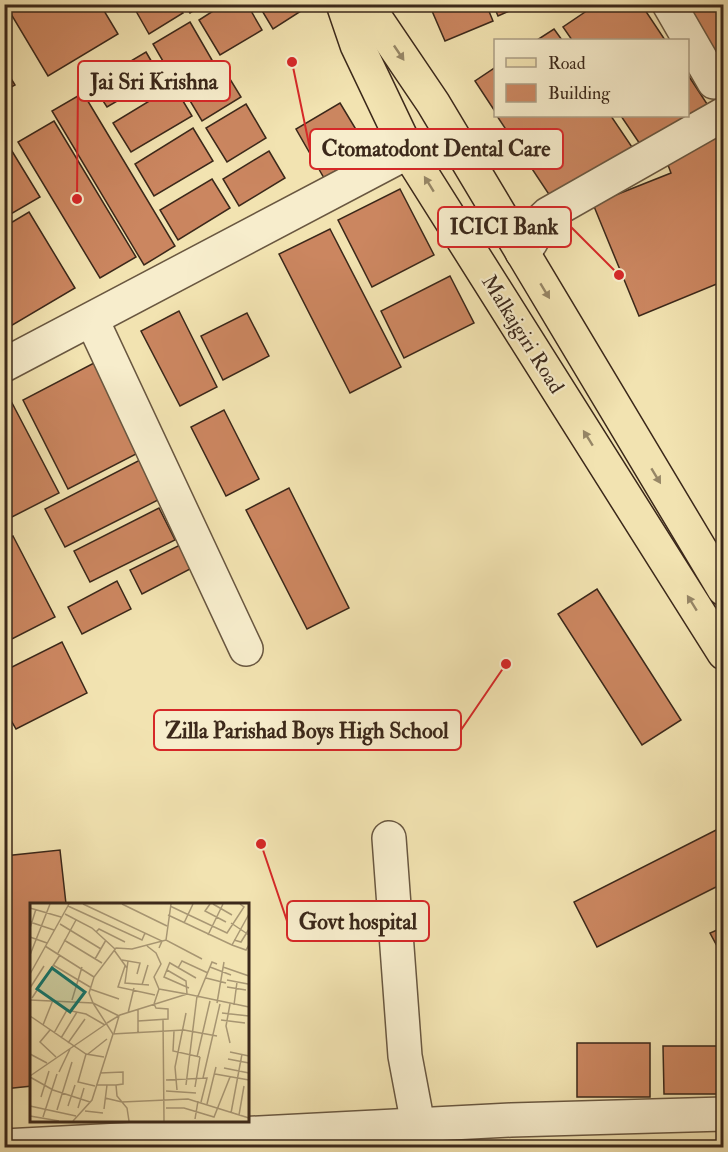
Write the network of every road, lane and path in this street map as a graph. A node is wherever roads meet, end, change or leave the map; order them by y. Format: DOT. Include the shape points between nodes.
graph roads {
  1 [pos="343,4"];
  2 [pos="366,4"];
  3 [pos="669,4"];
  4 [pos="723,77"];
  5 [pos="723,114"];
  6 [pos="408,152"];
  7 [pos="522,252"];
  8 [pos="92,320"];
  9 [pos="4,364"];
  10 [pos="723,586"];
  11 [pos="246,649"];
  12 [pos="723,653"];
  13 [pos="389,838"];
  14 [pos="723,1114"];
  15 [pos="418,1125"];
  16 [pos="4,1146"];
  1 -- 6 [label="main road, Malkajgiri Road" via="357,45"];
  2 -- 7 [label="main road, Malkajgiri Road, one-way" via="433,103"];
  3 -- 4 [label="street" via="714,82"];
  5 -- 7 [label="street" via="548,214 540,222 532,243"];
  6 -- 8 [label="street"];
  12 -- 6 [label="main road, Malkajgiri Road, one-way"];
  7 -- 10 [label="main road, Malkajgiri Road, one-way"];
  8 -- 9 [label="street"];
  8 -- 11 [label="street"];
  13 -- 15 [label="street" via="405,1056"];
  14 -- 15 [label="street"];
  15 -- 16 [label="street"];
}
